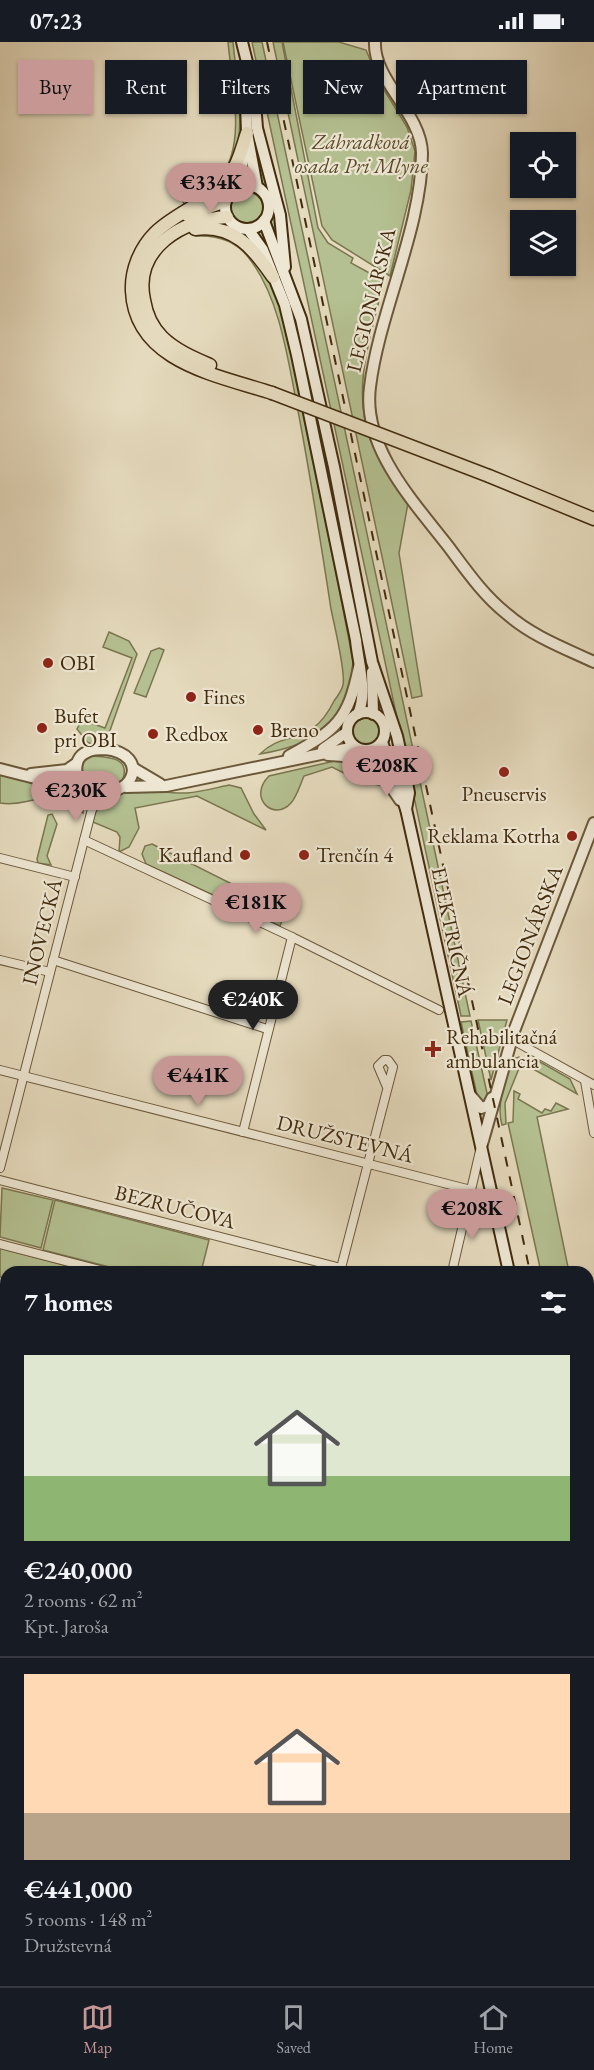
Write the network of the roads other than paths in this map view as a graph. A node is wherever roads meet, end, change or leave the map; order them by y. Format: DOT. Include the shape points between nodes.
graph roads {
  1 [pos="242,42"];
  2 [pos="375,42"];
  3 [pos="244,55"];
  4 [pos="247,133"];
  5 [pos="239,186"];
  6 [pos="257,187"];
  7 [pos="225,201"];
  8 [pos="227,216"];
  9 [pos="174,219"];
  10 [pos="264,220"];
  11 [pos="248,229"];
  12 [pos="273,277"];
  13 [pos="288,282"];
  14 [pos="142,291"];
  15 [pos="272,393"];
  16 [pos="594,519"];
  17 [pos="372,662"];
  18 [pos="594,662"];
  19 [pos="359,667"];
  20 [pos="358,714"];
  21 [pos="373,714"];
  22 [pos="347,732"];
  23 [pos="382,742"];
  24 [pos="355,747"];
  25 [pos="370,750"];
  26 [pos="313,755"];
  27 [pos="281,761"];
  28 [pos="77,764"];
  29 [pos="0,768"];
  30 [pos="134,768"];
  31 [pos="24,774"];
  32 [pos="395,776"];
  33 [pos="83,785"];
  34 [pos="166,786"];
  35 [pos="126,787"];
  36 [pos="109,791"];
  37 [pos="92,809"];
  38 [pos="406,809"];
  39 [pos="594,823"];
  40 [pos="84,840"];
  41 [pos="589,853"];
  42 [pos="0,858"];
  43 [pos="75,877"];
  44 [pos="292,936"];
  45 [pos="0,960"];
  46 [pos="53,960"];
  47 [pos="50,972"];
  48 [pos="439,1010"];
  49 [pos="267,1029"];
  50 [pos="511,1039"];
  51 [pos="0,1070"];
  52 [pos="24,1076"];
  53 [pos="585,1080"];
  54 [pos="594,1085"];
  55 [pos="387,1087"];
  56 [pos="495,1093"];
  57 [pos="470,1095"];
  58 [pos="243,1132"];
  59 [pos="594,1133"];
  60 [pos="482,1144"];
  61 [pos="367,1163"];
  62 [pos="0,1168"];
  63 [pos="0,1180"];
  64 [pos="471,1190"];
  65 [pos="493,1202"];
  66 [pos="466,1210"];
  67 [pos="0,1244"];
  68 [pos="85,1266"];
  69 [pos="325,1266"];
  70 [pos="341,1266"];
  71 [pos="453,1266"];
  72 [pos="507,1266"];
  1 -- 3 [label="main road"];
  2 -- 18 [label="main road, LEGIONÁRSKA" via="378,62 416,128 422,151 411,221 373,363 370,408 377,440 399,482 483,592 528,630"];
  3 -- 4 [label="main road"];
  3 -- 13 [label="main road" via="254,90 257,128 280,214"];
  4 -- 5 [label="main road"];
  4 -- 6 [label="main road"];
  4 -- 9 [label="main road" via="237,164 221,186"];
  5 -- 6 [label="main road"];
  5 -- 7 [label="main road"];
  6 -- 10 [label="main road" via="269,202"];
  7 -- 8 [label="main road"];
  7 -- 9 [label="main road"];
  8 -- 11 [label="main road" via="236,226"];
  8 -- 14 [label="main road" via="189,225 168,236 147,262"];
  9 -- 15 [label="main road" via="152,236 135,266 132,302 142,328 151,341 175,358"];
  10 -- 11 [label="main road"];
  10 -- 13 [label="main road"];
  11 -- 12 [label="main road" via="263,250"];
  12 -- 14 [label="main road" via="247,243 223,230 198,228 177,236 162,248 149,266"];
  12 -- 19 [label="main road" via="285,305 300,366"];
  13 -- 17 [label="main road" via="301,319 334,467"];
  14 -- 15 [label="main road" via="153,325 176,348"];
  15 -- 16 [label="main road, bridge"];
  17 -- 21 [label="main road"];
  17 -- 38 [label="main road" via="397,736 409,793"];
  19 -- 20 [label="main road" via="362,705"];
  19 -- 27 [label="main road" via="352,699 333,728"];
  20 -- 21 [label="main road"];
  20 -- 22 [label="main road" via="350,721"];
  21 -- 23 [label="main road" via="384,726"];
  22 -- 24 [label="main road"];
  22 -- 26 [label="main road"];
  23 -- 25 [label="main road"];
  23 -- 32 [label="main road, ELEKTRIČNÁ"];
  24 -- 25 [label="main road"];
  24 -- 26 [label="main road"];
  25 -- 32 [label="main road, ELEKTRIČNÁ"];
  26 -- 27 [label="main road"];
  26 -- 38 [label="main road" via="365,759 384,775"];
  27 -- 34 [label="main road"];
  28 -- 30 [label="main road" via="86,752 105,749 126,756"];
  28 -- 31 [label="main road" via="67,770"];
  28 -- 33 [label="main road"];
  29 -- 31 [label="main road"];
  30 -- 34 [label="main road"];
  30 -- 35 [label="main road"];
  31 -- 33 [label="main road"];
  32 -- 38 [label="main road, ELEKTRIČNÁ"];
  33 -- 36 [label="main road"];
  33 -- 37 [label="street"];
  34 -- 35 [label="main road"];
  35 -- 36 [label="main road"];
  36 -- 37 [label="street, INOVECKÁ"];
  37 -- 40 [label="street, INOVECKÁ"];
  38 -- 57 [label="main road, ELEKTRIČNÁ"];
  39 -- 41 [label="main road, LEGIONÁRSKA"];
  40 -- 43 [label="street, INOVECKÁ"];
  40 -- 44 [label="street"];
  41 -- 50 [label="main road, LEGIONÁRSKA"];
  42 -- 43 [label="street"];
  43 -- 46 [label="street, INOVECKÁ"];
  44 -- 48 [label="street"];
  44 -- 49 [label="street"];
  45 -- 47 [label="street"];
  46 -- 47 [label="street, INOVECKÁ"];
  46 -- 49 [label="street"];
  47 -- 52 [label="street, INOVECKÁ"];
  49 -- 58 [label="street"];
  50 -- 53 [label="street"];
  50 -- 56 [label="main road, LEGIONÁRSKA"];
  51 -- 52 [label="street, DRUŽSTEVNÁ"];
  52 -- 58 [label="street, DRUŽSTEVNÁ"];
  52 -- 62 [label="street, INOVECKÁ"];
  53 -- 54 [label="street"];
  53 -- 59 [label="street"];
  55 -- 61 [label="street"];
  56 -- 57 [label="main road" via="485,1108"];
  56 -- 60 [label="main road, LEGIONÁRSKA"];
  57 -- 60 [label="main road, ELEKTRIČNÁ"];
  58 -- 61 [label="street, DRUŽSTEVNÁ"];
  60 -- 64 [label="street, LEGIONÁRSKA"];
  60 -- 65 [label="main road, ELEKTRIČNÁ"];
  61 -- 64 [label="street, DRUŽSTEVNÁ"];
  61 -- 70 [label="street"];
  63 -- 69 [label="street, BEZRUČOVA"];
  64 -- 66 [label="street, LEGIONÁRSKA"];
  65 -- 66 [label="street" via="477,1198"];
  65 -- 72 [label="main road, ELEKTRIČNÁ"];
  66 -- 71 [label="street, LEGIONÁRSKA"];
  67 -- 68 [label="street"];
}
